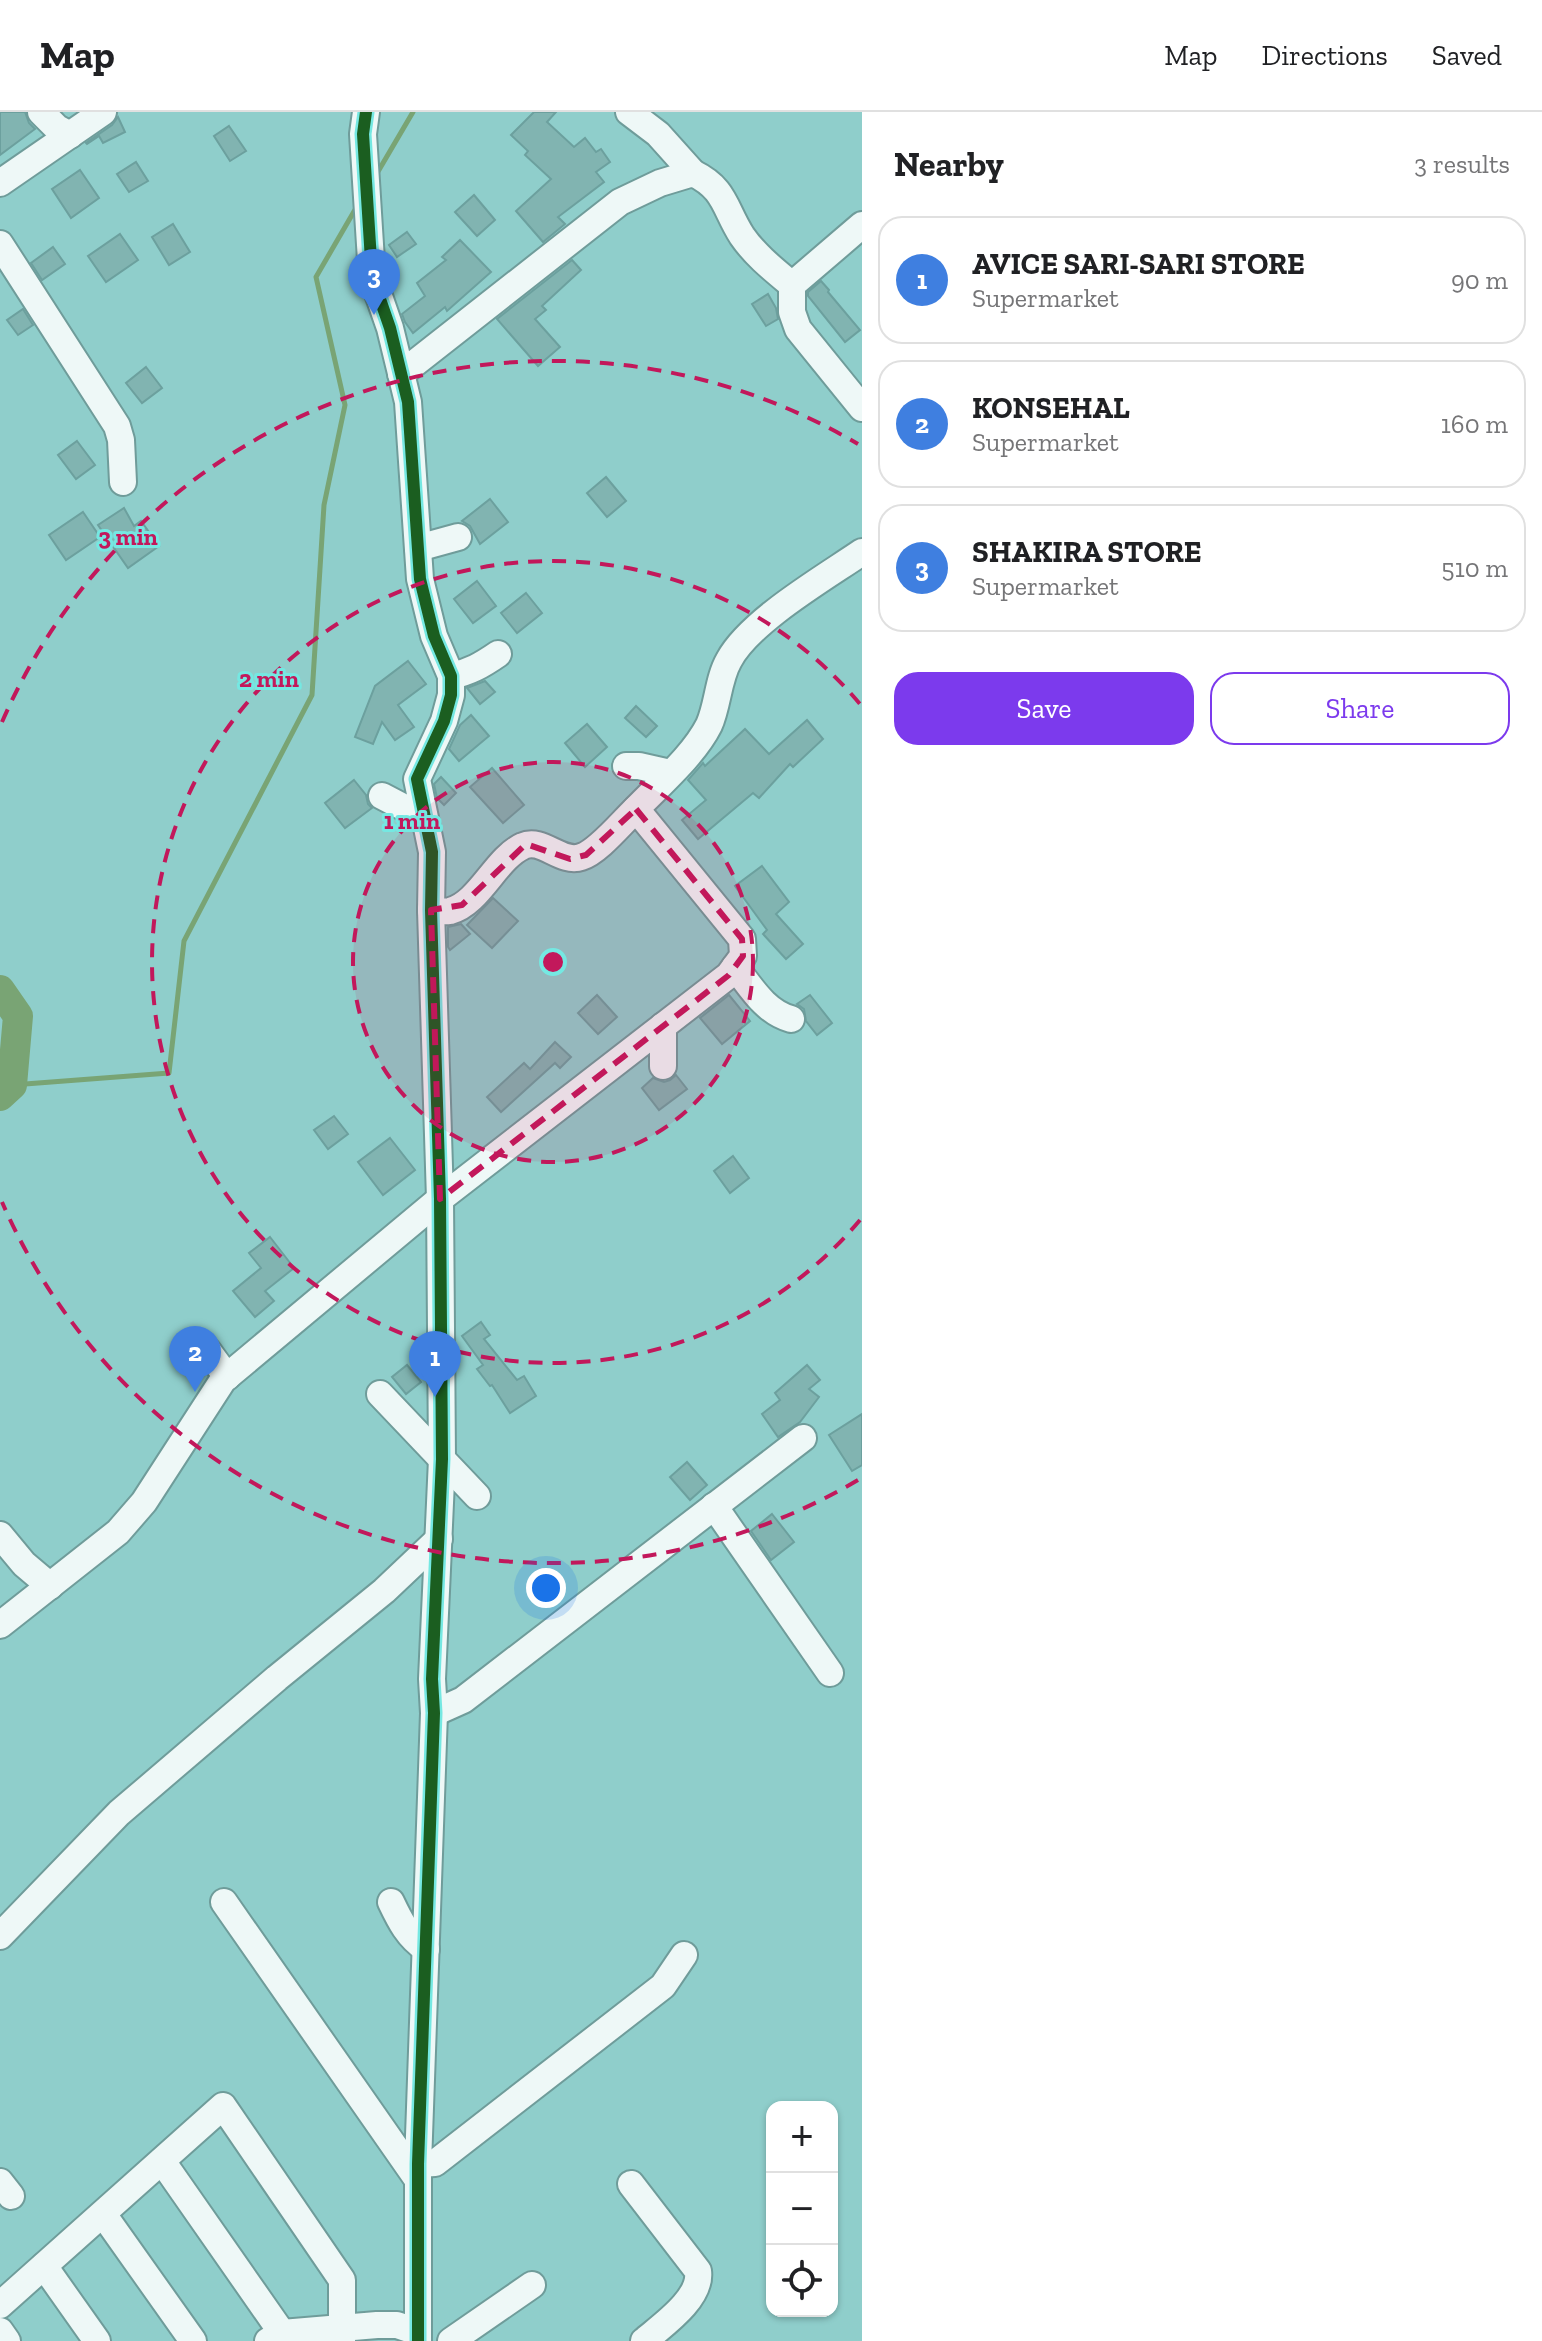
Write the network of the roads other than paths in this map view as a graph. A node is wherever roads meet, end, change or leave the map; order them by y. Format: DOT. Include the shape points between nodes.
graph roads {
  1 [pos="41,112"];
  2 [pos="103,112"];
  3 [pos="366,112"];
  4 [pos="629,112"];
  5 [pos="70,135"];
  6 [pos="693,173"];
  7 [pos="0,183"];
  8 [pos="862,225"];
  9 [pos="0,244"];
  10 [pos="792,285"];
  11 [pos="401,374"];
  12 [pos="862,408"];
  13 [pos="123,482"];
  14 [pos="458,537"];
  15 [pos="418,548"];
  16 [pos="862,552"];
  17 [pos="498,654"];
  18 [pos="451,676"];
  19 [pos="626,766"];
  20 [pos="670,773"];
  21 [pos="382,796"];
  22 [pos="636,809"];
  23 [pos="424,818"];
  24 [pos="431,910"];
  25 [pos="735,967"];
  26 [pos="791,1019"];
  27 [pos="663,1026"];
  28 [pos="663,1066"];
  29 [pos="440,1199"];
  30 [pos="208,1351"];
  31 [pos="227,1377"];
  32 [pos="380,1394"];
  33 [pos="803,1438"];
  34 [pos="442,1459"];
  35 [pos="477,1496"];
  36 [pos="714,1506"];
  37 [pos="0,1535"];
  38 [pos="439,1539"];
  39 [pos="50,1586"];
  40 [pos="0,1625"];
  41 [pos="830,1673"];
  42 [pos="434,1713"];
  43 [pos="224,1902"];
  44 [pos="391,1902"];
  45 [pos="0,1936"];
  46 [pos="426,1949"];
  47 [pos="684,1955"];
  48 [pos="162,2161"];
  49 [pos="418,2172"];
  50 [pos="631,2184"];
  51 [pos="103,2214"];
  52 [pos="44,2266"];
  53 [pos="532,2285"];
  54 [pos="0,2305"];
  55 [pos="0,2331"];
  56 [pos="341,2334"];
  57 [pos="418,2336"];
  58 [pos="275,2337"];
  59 [pos="7,2341"];
  60 [pos="97,2341"];
  61 [pos="193,2341"];
  62 [pos="451,2341"];
  63 [pos="644,2341"];
  1 -- 5 [label="street"];
  2 -- 5 [label="street"];
  3 -- 11 [label="street" via="372,276"];
  4 -- 6 [label="street" via="658,134"];
  5 -- 7 [label="street"];
  6 -- 10 [label="street" via="718,189 743,237"];
  6 -- 11 [label="street" via="620,202"];
  8 -- 10 [label="street"];
  9 -- 13 [label="street" via="117,426"];
  10 -- 12 [label="street" via="798,329"];
  11 -- 15 [label="street" via="408,402"];
  14 -- 15 [label="street"];
  15 -- 18 [label="street" via="434,636"];
  16 -- 20 [label="street" via="747,637 728,660 709,724"];
  17 -- 18 [label="street" via="467,673"];
  18 -- 23 [label="street" via="444,721 417,779"];
  19 -- 20 [label="street"];
  20 -- 22 [label="street"];
  21 -- 23 [label="street"];
  22 -- 24 [label="street" via="586,855 570,859 526,844 462,905"];
  22 -- 25 [label="street" via="742,939 743,956"];
  23 -- 24 [label="street" via="432,852"];
  24 -- 29 [label="street"];
  25 -- 26 [label="street" via="765,1004"];
  25 -- 27 [label="street"];
  27 -- 28 [label="street"];
  27 -- 29 [label="street"];
  29 -- 31 [label="street"];
  29 -- 34 [label="street"];
  30 -- 31 [label="street"];
  31 -- 39 [label="street" via="144,1502 118,1532"];
  32 -- 34 [label="street"];
  33 -- 36 [label="street"];
  34 -- 35 [label="street"];
  34 -- 38 [label="street"];
  36 -- 41 [label="street"];
  36 -- 42 [label="street" via="463,1700"];
  37 -- 39 [label="street"];
  38 -- 42 [label="street"];
  38 -- 45 [label="street" via="119,1813"];
  39 -- 40 [label="street"];
  42 -- 46 [label="street"];
  43 -- 49 [label="street"];
  44 -- 46 [label="street" via="413,1941"];
  46 -- 49 [label="street"];
  47 -- 49 [label="street" via="663,1986"];
  48 -- 51 [label="street"];
  48 -- 56 [label="street" via="223,2106 342,2280"];
  48 -- 58 [label="street"];
  49 -- 57 [label="street"];
  50 -- 63 [label="street" via="699,2279 676,2313"];
  51 -- 52 [label="street"];
  51 -- 61 [label="street"];
  52 -- 54 [label="street"];
  52 -- 60 [label="street"];
  53 -- 62 [label="street"];
  55 -- 59 [label="street"];
  56 -- 57 [label="street" via="397,2325"];
  56 -- 58 [label="street"];
}
